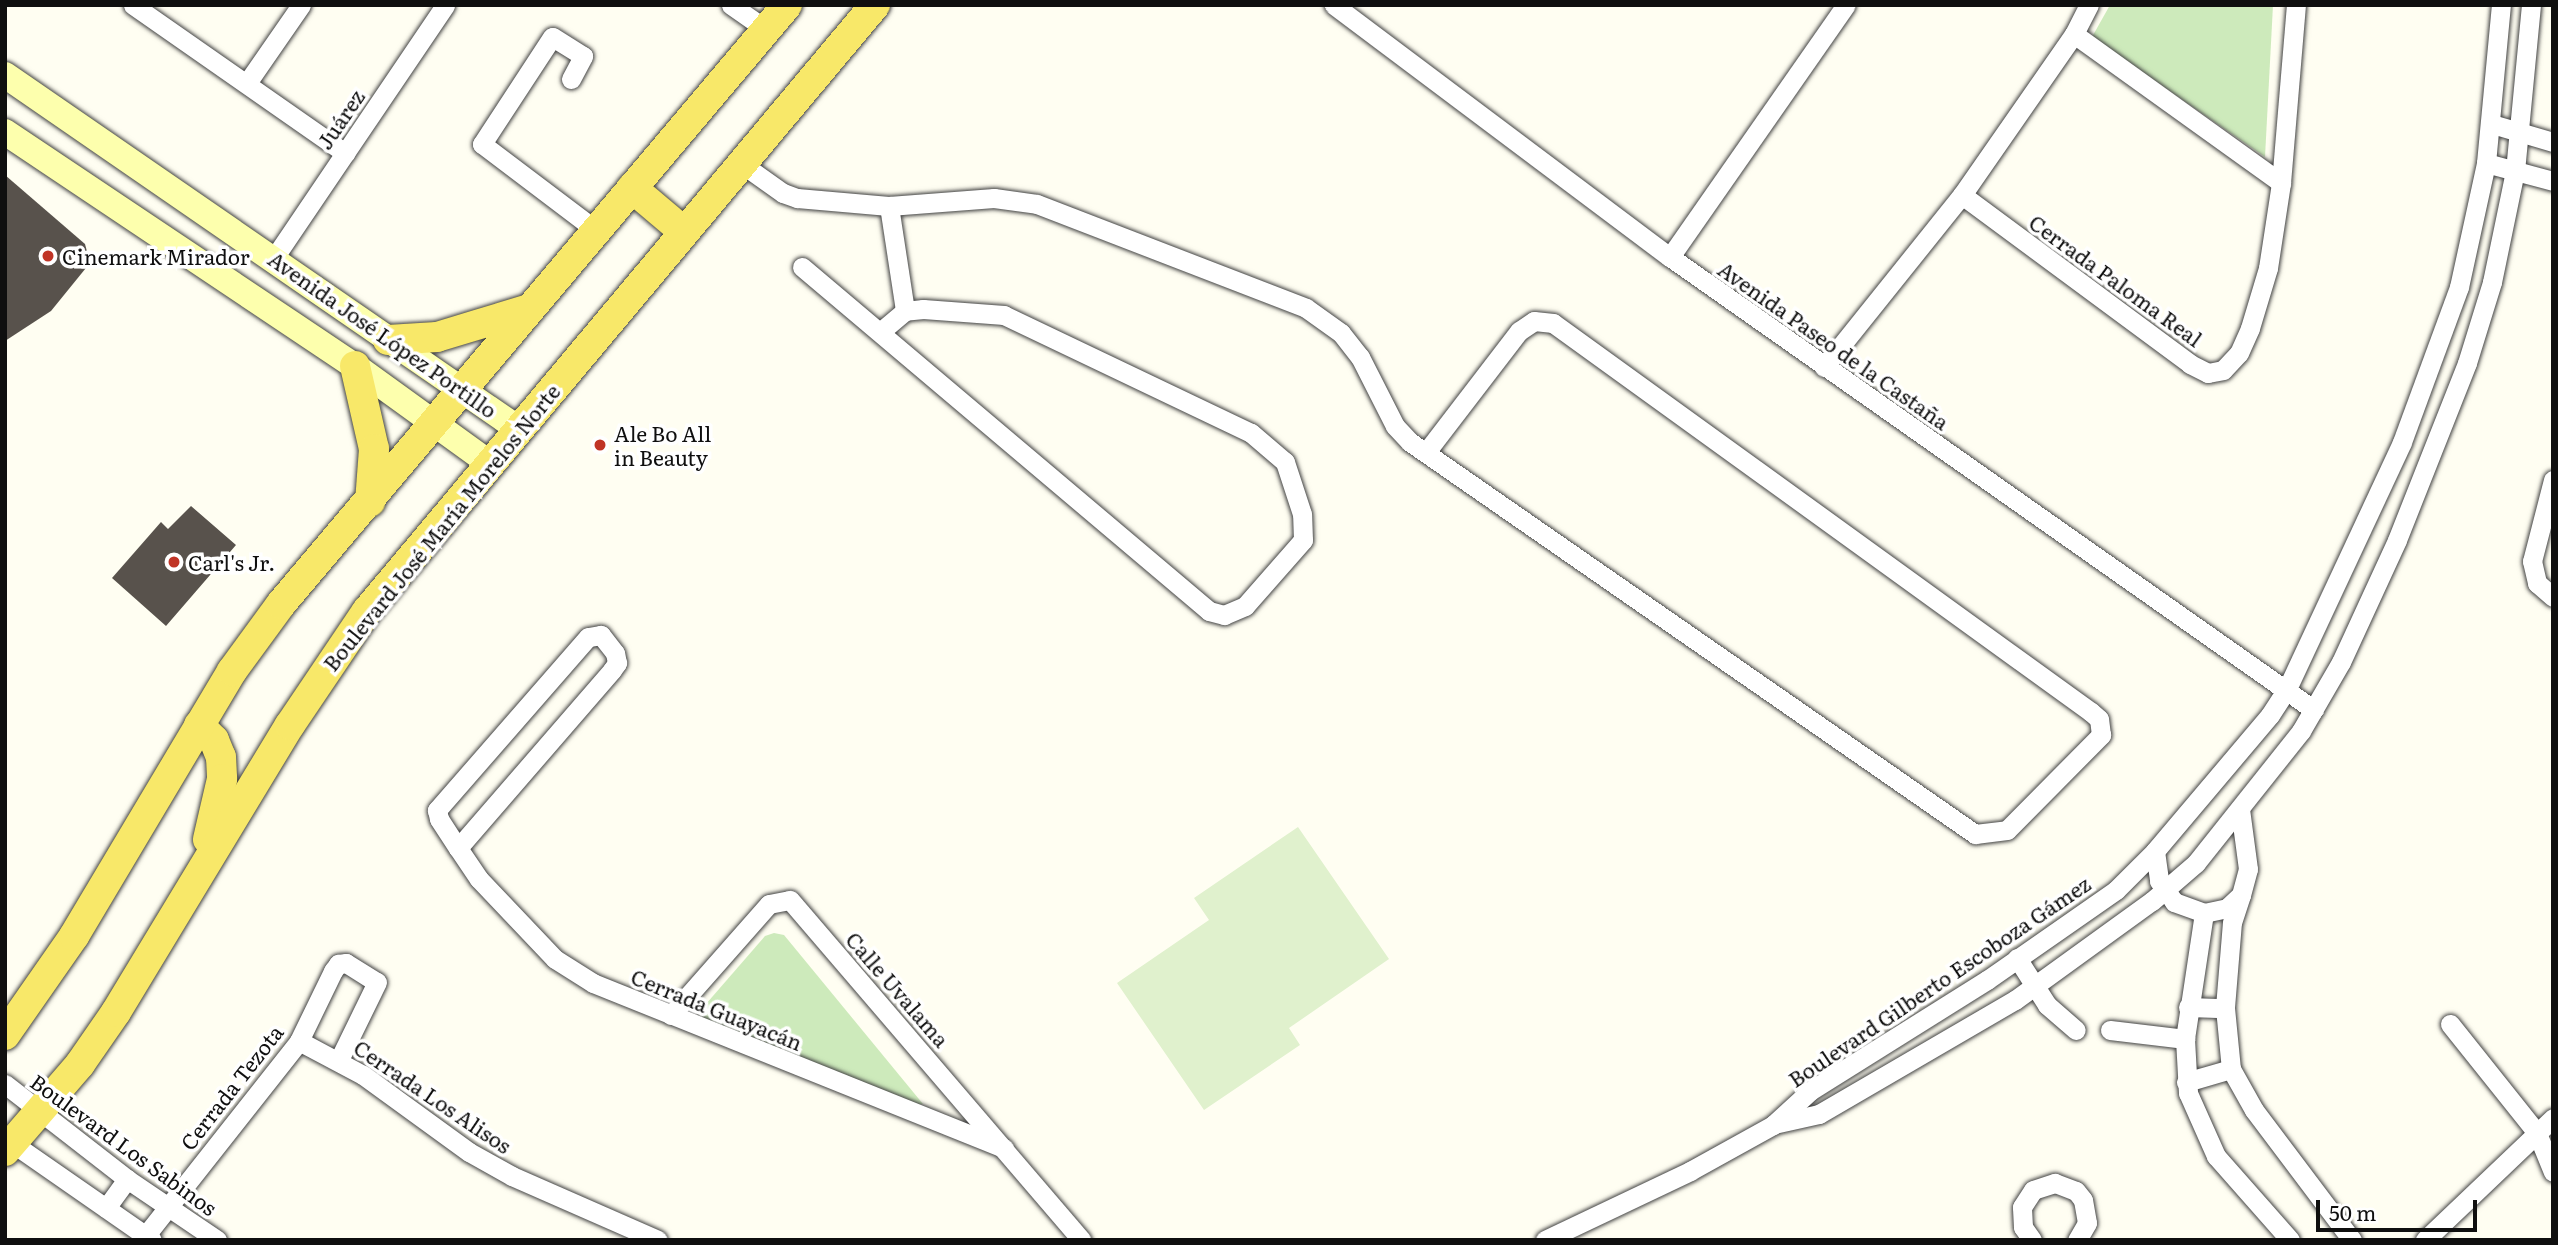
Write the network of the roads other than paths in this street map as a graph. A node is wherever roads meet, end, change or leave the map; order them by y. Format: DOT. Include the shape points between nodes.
graph roads {
  1 [pos="133,5"];
  2 [pos="301,5"];
  3 [pos="445,5"];
  4 [pos="731,5"];
  5 [pos="787,5"];
  6 [pos="875,5"];
  7 [pos="1334,5"];
  8 [pos="1846,5"];
  9 [pos="2089,5"];
  10 [pos="2296,5"];
  11 [pos="2501,5"];
  12 [pos="2531,5"];
  13 [pos="767,30"];
  14 [pos="2074,34"];
  15 [pos="5,75"];
  16 [pos="571,79"];
  17 [pos="247,83"];
  18 [pos="2492,124"];
  19 [pos="5,132"];
  20 [pos="2521,132"];
  21 [pos="2553,142"];
  22 [pos="345,153"];
  23 [pos="2486,163"];
  24 [pos="742,164"];
  25 [pos="2515,171"];
  26 [pos="2553,181"];
  27 [pos="2281,183"];
  28 [pos="632,188"];
  29 [pos="1962,195"];
  30 [pos="897,206"];
  31 [pos="597,231"];
  32 [pos="684,232"];
  33 [pos="1670,257"];
  34 [pos="274,258"];
  35 [pos="802,267"];
  36 [pos="533,308"];
  37 [pos="905,311"];
  38 [pos="881,331"];
  39 [pos="388,340"];
  40 [pos="355,366"];
  41 [pos="1824,367"];
  42 [pos="461,388"];
  43 [pos="432,421"];
  44 [pos="517,428"];
  45 [pos="1426,452"];
  46 [pos="489,463"];
  47 [pos="2553,480"];
  48 [pos="370,502"];
  49 [pos="2553,597"];
  50 [pos="2287,689"];
  51 [pos="2315,710"];
  52 [pos="199,725"];
  53 [pos="2240,808"];
  54 [pos="458,848"];
  55 [pos="2155,851"];
  56 [pos="198,873"];
  57 [pos="2164,892"];
  58 [pos="2241,894"];
  59 [pos="2204,914"];
  60 [pos="2017,958"];
  61 [pos="2034,985"];
  62 [pos="2188,1007"];
  63 [pos="2225,1008"];
  64 [pos="671,1016"];
  65 [pos="2450,1024"];
  66 [pos="2076,1030"];
  67 [pos="2110,1030"];
  68 [pos="5,1035"];
  69 [pos="2185,1039"];
  70 [pos="299,1041"];
  71 [pos="339,1060"];
  72 [pos="2231,1069"];
  73 [pos="2186,1082"];
  74 [pos="5,1084"];
  75 [pos="40,1112"];
  76 [pos="2553,1118"];
  77 [pos="1773,1125"];
  78 [pos="2537,1133"];
  79 [pos="8,1144"];
  80 [pos="1004,1149"];
  81 [pos="2553,1172"];
  82 [pos="127,1179"];
  83 [pos="166,1206"];
  84 [pos="106,1208"];
  85 [pos="1578,1234"];
  86 [pos="149,1237"];
  87 [pos="217,1240"];
  88 [pos="658,1240"];
  89 [pos="1081,1240"];
  90 [pos="1545,1240"];
  91 [pos="2032,1240"];
  92 [pos="2077,1240"];
  93 [pos="2290,1240"];
  94 [pos="2352,1240"];
  95 [pos="2425,1240"];
  1 -- 17 [label="street"];
  2 -- 17 [label="street"];
  3 -- 22 [label="street, Juárez"];
  4 -- 13 [label="street"];
  5 -- 13 [label="main road"];
  6 -- 24 [label="main road, Boulevard José María Morelos Norte"];
  7 -- 33 [label="street, Avenida Paseo de la Castaña"];
  8 -- 33 [label="street"];
  9 -- 14 [label="street"];
  10 -- 27 [label="street, Cerrada Paloma Real"];
  11 -- 18 [label="street, Boulevard Gilberto Escoboza Gámez"];
  12 -- 20 [label="street, Boulevard Gilberto Escoboza Gámez"];
  13 -- 28 [label="main road"];
  14 -- 27 [label="street"];
  14 -- 29 [label="street"];
  15 -- 34 [label="main road, Avenida José López Portillo"];
  16 -- 31 [label="street" via="583,56 552,37 482,144"];
  17 -- 22 [label="street"];
  18 -- 20 [label="street"];
  18 -- 23 [label="street, Boulevard Gilberto Escoboza Gámez"];
  19 -- 40 [label="main road, Avenida José López Portillo"];
  20 -- 21 [label="street"];
  20 -- 25 [label="street, Boulevard Gilberto Escoboza Gámez"];
  22 -- 34 [label="street, Juárez"];
  23 -- 25 [label="street"];
  23 -- 50 [label="street, Boulevard Gilberto Escoboza Gámez" via="2459,287 2435,360 2402,442"];
  24 -- 30 [label="street" via="797,198"];
  24 -- 32 [label="main road, Boulevard José María Morelos Norte"];
  25 -- 26 [label="street"];
  25 -- 51 [label="street, Boulevard Gilberto Escoboza Gámez" via="2492,282 2467,363 2397,540"];
  27 -- 29 [label="street, Cerrada Paloma Real" via="2268,268 2250,328 2232,362 2208,373"];
  28 -- 31 [label="main road"];
  28 -- 32 [label="main road"];
  29 -- 41 [label="street"];
  30 -- 37 [label="street" via="905,258 901,266"];
  30 -- 45 [label="street" via="995,198 1037,204 1306,308 1341,333 1360,357 1395,426"];
  31 -- 36 [label="main road"];
  32 -- 44 [label="main road, Boulevard José María Morelos Norte"];
  33 -- 41 [label="street, Avenida Paseo de la Castaña"];
  34 -- 39 [label="main road, Avenida José López Portillo"];
  35 -- 38 [label="street"];
  36 -- 39 [label="main road" via="447,335"];
  36 -- 42 [label="main road"];
  37 -- 38 [label="street"];
  37 -- 38 [label="street" via="965,308 1004,315 1251,433 1285,462 1302,514 1303,540 1245,606 1224,615 1209,611"];
  39 -- 42 [label="main road, Avenida José López Portillo"];
  40 -- 43 [label="main road, Avenida José López Portillo"];
  40 -- 48 [label="main road" via="374,449"];
  41 -- 50 [label="street, Avenida Paseo de la Castaña"];
  42 -- 43 [label="main road"];
  42 -- 44 [label="main road, Avenida José López Portillo"];
  43 -- 46 [label="main road, Avenida José López Portillo"];
  43 -- 48 [label="main road"];
  44 -- 46 [label="main road, Boulevard José María Morelos Norte"];
  45 -- 45 [label="street" via="1975,834 2007,830 2101,735 2099,719 2091,712 1553,323 1534,321 1519,331"];
  46 -- 56 [label="main road, Boulevard José María Morelos Norte" via="325,669"];
  47 -- 49 [label="street" via="2532,562 2537,583"];
  48 -- 52 [label="main road" via="281,604"];
  50 -- 51 [label="street, Avenida Paseo de la Castaña"];
  50 -- 55 [label="street, Boulevard Gilberto Escoboza Gámez"];
  51 -- 53 [label="street, Boulevard Gilberto Escoboza Gámez"];
  52 -- 56 [label="main road" via="218,749 222,779"];
  52 -- 68 [label="main road" via="74,936"];
  53 -- 57 [label="street, Boulevard Gilberto Escoboza Gámez" via="2196,863"];
  53 -- 58 [label="street" via="2248,869"];
  54 -- 54 [label="street, Cerrada Guayacán" via="617,663 601,635 588,637 440,804 439,819"];
  54 -- 64 [label="street, Cerrada Guayacán" via="506,911 555,959 593,983"];
  55 -- 57 [label="street"];
  55 -- 60 [label="street, Boulevard Gilberto Escoboza Gámez" via="2116,890"];
  56 -- 75 [label="main road, Boulevard José María Morelos Norte" via="116,1012"];
  57 -- 59 [label="street" via="2187,910"];
  57 -- 61 [label="street, Boulevard Gilberto Escoboza Gámez"];
  58 -- 59 [label="street" via="2227,908"];
  58 -- 63 [label="street" via="2232,922"];
  59 -- 62 [label="street"];
  60 -- 61 [label="street"];
  60 -- 77 [label="street, Boulevard Gilberto Escoboza Gámez" via="1810,1091"];
  61 -- 66 [label="street" via="2065,1024"];
  61 -- 77 [label="street, Boulevard Gilberto Escoboza Gámez" via="1819,1114"];
  62 -- 63 [label="street"];
  62 -- 69 [label="street"];
  63 -- 72 [label="street"];
  64 -- 80 [label="street, Cerrada Guayacán"];
  64 -- 80 [label="street, Calle Uvalama" via="769,904 790,900"];
  65 -- 78 [label="street"];
  67 -- 69 [label="street"];
  69 -- 73 [label="street"];
  70 -- 71 [label="street, Cerrada Los Alisos"];
  70 -- 71 [label="street, Cerrada Tezota" via="338,964 354,966 377,982 376,989"];
  70 -- 83 [label="street, Cerrada Tezota"];
  71 -- 88 [label="street, Cerrada Los Alisos" via="469,1152 512,1176"];
  72 -- 73 [label="street"];
  72 -- 94 [label="street" via="2254,1110"];
  73 -- 93 [label="street" via="2216,1156"];
  74 -- 75 [label="street, Boulevard Los Sabinos"];
  75 -- 79 [label="main road, Boulevard José María Morelos Norte"];
  75 -- 82 [label="street, Boulevard Los Sabinos"];
  76 -- 78 [label="street"];
  77 -- 85 [label="street, Boulevard Gilberto Escoboza Gámez"];
  78 -- 81 [label="street"];
  78 -- 95 [label="street"];
  79 -- 84 [label="street"];
  80 -- 89 [label="street, Calle Uvalama"];
  82 -- 83 [label="street, Boulevard Los Sabinos"];
  82 -- 84 [label="street"];
  83 -- 86 [label="street, Cerrada Tezota"];
  83 -- 87 [label="street, Boulevard Los Sabinos"];
  84 -- 86 [label="street"];
  85 -- 90 [label="street, Boulevard Gilberto Escoboza Gámez"];
  91 -- 92 [label="street" via="2023,1227 2022,1207 2033,1190 2055,1183 2076,1191 2083,1200 2087,1223"];
}
